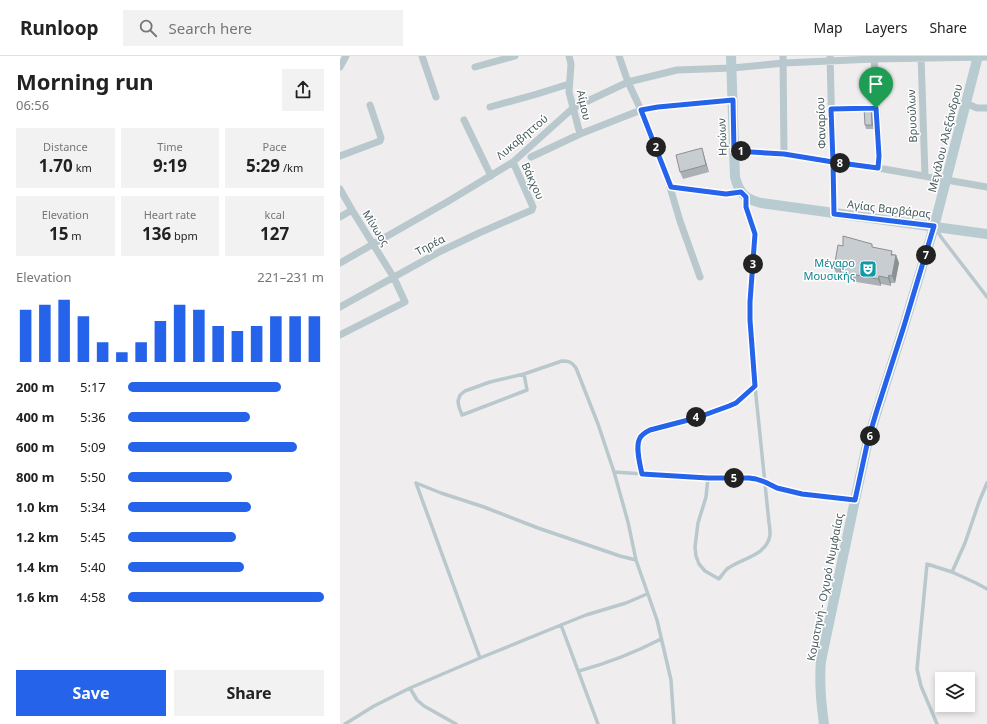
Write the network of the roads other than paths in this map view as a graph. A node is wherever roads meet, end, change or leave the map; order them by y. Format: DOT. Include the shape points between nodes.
graph roads {
  1 [pos="346,56"];
  2 [pos="422,56"];
  3 [pos="515,56"];
  4 [pos="569,56"];
  5 [pos="619,56"];
  6 [pos="731,56"];
  7 [pos="921,57"];
  8 [pos="981,57"];
  9 [pos="499,58"];
  10 [pos="830,58"];
  11 [pos="874,58"];
  12 [pos="784,59"];
  13 [pos="340,67"];
  14 [pos="475,67"];
  15 [pos="732,68"];
  16 [pos="628,82"];
  17 [pos="569,84"];
  18 [pos="436,97"];
  19 [pos="733,100"];
  20 [pos="965,103"];
  21 [pos="370,105"];
  22 [pos="490,107"];
  23 [pos="572,108"];
  24 [pos="876,108"];
  25 [pos="987,108"];
  26 [pos="831,109"];
  27 [pos="641,110"];
  28 [pos="464,120"];
  29 [pos="580,134"];
  30 [pos="734,151"];
  31 [pos="784,154"];
  32 [pos="340,156"];
  33 [pos="531,157"];
  34 [pos="513,162"];
  35 [pos="833,162"];
  36 [pos="878,168"];
  37 [pos="491,176"];
  38 [pos="925,176"];
  39 [pos="946,180"];
  40 [pos="671,187"];
  41 [pos="987,187"];
  42 [pos="340,189"];
  43 [pos="744,195"];
  44 [pos="533,209"];
  45 [pos="352,210"];
  46 [pos="834,214"];
  47 [pos="340,217"];
  48 [pos="934,226"];
  49 [pos="987,234"];
  50 [pos="373,244"];
  51 [pos="340,263"];
  52 [pos="700,277"];
  53 [pos="394,278"];
  54 [pos="987,297"];
  55 [pos="340,307"];
  56 [pos="340,336"];
  57 [pos="524,374"];
  58 [pos="755,386"];
  59 [pos="614,472"];
  60 [pos="642,474"];
  61 [pos="708,478"];
  62 [pos="765,482"];
  63 [pos="987,483"];
  64 [pos="855,500"];
  65 [pos="636,560"];
  66 [pos="952,572"];
  67 [pos="987,589"];
  68 [pos="647,594"];
  69 [pos="561,625"];
  70 [pos="661,639"];
  71 [pos="480,658"];
  72 [pos="579,671"];
  73 [pos="410,688"];
  74 [pos="345,724"];
  75 [pos="456,724"];
  76 [pos="598,724"];
  77 [pos="674,724"];
  78 [pos="824,724"];
  79 [pos="937,724"];
  1 -- 13 [label="street"];
  2 -- 18 [label="street"];
  3 -- 9 [label="street"];
  4 -- 17 [label="street, Αίμου"];
  5 -- 16 [label="street"];
  6 -- 15 [label="main road, Ηρώων"];
  7 -- 8 [label="street, Λυκαβηττού"];
  7 -- 11 [label="street, Λυκαβηττού"];
  7 -- 38 [label="street, Βρυούλων"];
  8 -- 20 [label="main road, Μεγάλου Αλεξάνδρου"];
  9 -- 14 [label="street"];
  10 -- 11 [label="street, Λυκαβηττού"];
  10 -- 12 [label="street, Λυκαβηττού"];
  10 -- 26 [label="street, Φαναρίου"];
  11 -- 24 [label="street"];
  12 -- 15 [label="street, Λυκαβηττού"];
  12 -- 31 [label="street"];
  15 -- 16 [label="street, Λυκαβηττού" via="678,70"];
  15 -- 19 [label="main road, Ηρώων"];
  16 -- 23 [label="street, Λυκαβηττού"];
  16 -- 27 [label="street"];
  17 -- 22 [label="street"];
  17 -- 23 [label="street, Αίμου"];
  19 -- 27 [label="street"];
  19 -- 30 [label="main road, Ηρώων"];
  20 -- 25 [label="street"];
  20 -- 39 [label="main road, Μεγάλου Αλεξάνδρου"];
  21 -- 32 [label="street" via="380,141"];
  23 -- 29 [label="street, Αίμου"];
  23 -- 34 [label="street, Λυκαβηττού"];
  24 -- 26 [label="street"];
  24 -- 36 [label="street"];
  26 -- 35 [label="street, Φαναρίου"];
  27 -- 29 [label="street"];
  27 -- 40 [label="street"];
  28 -- 37 [label="street"];
  29 -- 33 [label="street"];
  30 -- 31 [label="street"];
  30 -- 43 [label="main road, Ηρώων" via="738,188"];
  31 -- 35 [label="street"];
  34 -- 37 [label="street, Λυκαβηττού"];
  34 -- 44 [label="street, Βάκχου"];
  35 -- 36 [label="street"];
  35 -- 46 [label="street, Φαναρίου"];
  36 -- 38 [label="street"];
  37 -- 50 [label="street, Λυκαβηττού"];
  38 -- 39 [label="street"];
  39 -- 41 [label="street"];
  39 -- 48 [label="main road, Μεγάλου Αλεξάνδρου"];
  40 -- 43 [label="street, Αγίας Βαρβάρας"];
  40 -- 52 [label="street"];
  42 -- 45 [label="street, Μίνωος"];
  43 -- 46 [label="main road, Αγίας Βαρβάρας" via="761,203"];
  43 -- 58 [label="lane" via="755,234 750,302"];
  44 -- 53 [label="street, Τηρέα" via="441,251"];
  45 -- 47 [label="street"];
  45 -- 50 [label="street, Μίνωος"];
  46 -- 48 [label="main road, Αγίας Βαρβάρας"];
  48 -- 49 [label="main road, Αγίας Βαρβάρας"];
  48 -- 54 [label="lane"];
  48 -- 64 [label="main road, Κομοτηνή - Οχυρό Νυμφαίας" via="875,418"];
  50 -- 51 [label="street, Λυκαβηττού"];
  50 -- 53 [label="street, Μίνωος"];
  53 -- 55 [label="street, Τηρέα"];
  53 -- 56 [label="street, Μίνωος" via="405,302"];
  57 -- 57 [label="lane" via="465,391 458,401 462,415 527,390"];
  57 -- 59 [label="lane" via="562,361 573,363"];
  58 -- 60 [label="lane" via="729,406 645,433 638,443"];
  58 -- 62 [label="lane"];
  59 -- 60 [label="lane"];
  59 -- 65 [label="lane"];
  60 -- 61 [label="lane"];
  61 -- 62 [label="lane" via="749,478"];
  61 -- 62 [label="lane" via="695,547 699,564 719,579 727,569 758,553 768,541 770,530"];
  62 -- 64 [label="lane" via="777,488 802,494"];
  63 -- 66 [label="lane"];
  64 -- 78 [label="main road, Κομοτηνή - Οχυρό Νυμφαίας" via="821,661 820,690"];
  65 -- 68 [label="lane"];
  65 -- 71 [label="lane" via="538,528 416,483"];
  66 -- 67 [label="lane"];
  66 -- 79 [label="lane" via="927,564 917,669 921,686"];
  68 -- 69 [label="lane"];
  68 -- 70 [label="lane"];
  69 -- 71 [label="lane"];
  69 -- 72 [label="lane"];
  70 -- 72 [label="lane" via="615,661"];
  70 -- 77 [label="lane" via="671,680"];
  71 -- 73 [label="lane"];
  72 -- 76 [label="lane"];
  73 -- 74 [label="lane"];
  73 -- 75 [label="lane" via="424,706"];
}
